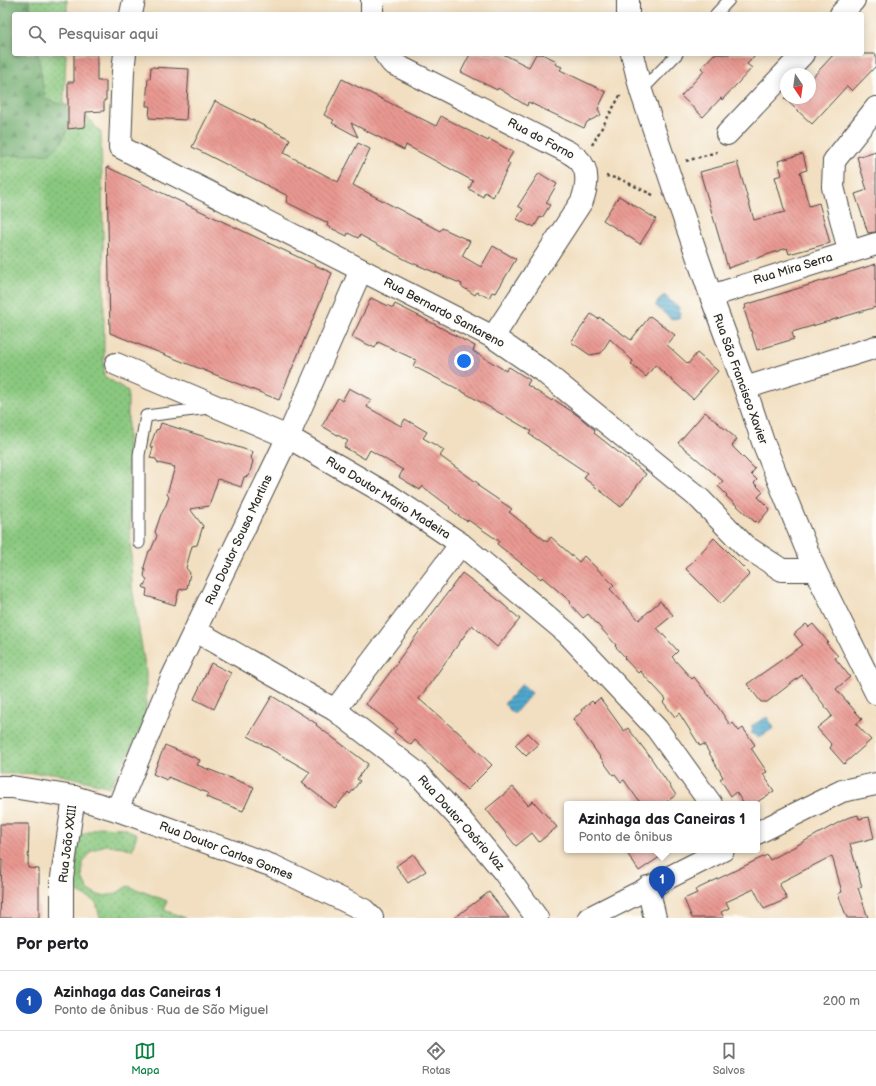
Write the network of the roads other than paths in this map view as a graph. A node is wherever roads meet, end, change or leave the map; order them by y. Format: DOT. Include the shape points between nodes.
graph roads {
  1 [pos="134,0"];
  2 [pos="372,0"];
  3 [pos="628,0"];
  4 [pos="729,0"];
  5 [pos="854,0"];
  6 [pos="131,12"];
  7 [pos="372,12"];
  8 [pos="628,12"];
  9 [pos="718,12"];
  10 [pos="843,12"];
  11 [pos="125,56"];
  12 [pos="387,56"];
  13 [pos="675,56"];
  14 [pos="801,56"];
  15 [pos="634,61"];
  16 [pos="641,91"];
  17 [pos="876,108"];
  18 [pos="727,134"];
  19 [pos="876,244"];
  20 [pos="849,251"];
  21 [pos="361,270"];
  22 [pos="711,296"];
  23 [pos="492,337"];
  24 [pos="876,347"];
  25 [pos="116,364"];
  26 [pos="745,388"];
  27 [pos="217,407"];
  28 [pos="288,438"];
  29 [pos="139,543"];
  30 [pos="461,544"];
  31 [pos="815,570"];
  32 [pos="196,630"];
  33 [pos="876,693"];
  34 [pos="335,710"];
  35 [pos="876,784"];
  36 [pos="0,787"];
  37 [pos="74,797"];
  38 [pos="709,801"];
  39 [pos="116,810"];
  40 [pos="760,831"];
  41 [pos="717,853"];
  42 [pos="648,887"];
  43 [pos="62,918"];
  44 [pos="372,918"];
  45 [pos="537,918"];
  46 [pos="589,918"];
  47 [pos="655,918"];
  1 -- 6 [label="street"];
  2 -- 7 [label="street"];
  3 -- 8 [label="street"];
  4 -- 9 [label="lane"];
  5 -- 10 [label="street"];
  11 -- 21 [label="street, Rua Bernardo Santareno" via="120,147"];
  12 -- 23 [label="street, Rua do Forno" via="392,63 568,152 579,159 584,168 587,188 582,201"];
  13 -- 16 [label="lane"];
  14 -- 18 [label="street"];
  15 -- 16 [label="street, Rua São Francisco Xavier"];
  16 -- 22 [label="street, Rua São Francisco Xavier"];
  17 -- 20 [label="street" via="834,161 833,187"];
  19 -- 20 [label="street, Rua Mira Serra"];
  20 -- 22 [label="street, Rua Mira Serra"];
  21 -- 23 [label="street, Rua Bernardo Santareno"];
  21 -- 28 [label="street, Rua Doutor Sousa Martins"];
  22 -- 26 [label="street, Rua São Francisco Xavier"];
  23 -- 31 [label="street, Rua Bernardo Santareno" via="544,372 700,498 745,546 782,570"];
  24 -- 26 [label="street"];
  25 -- 27 [label="street, Rua Doutor Mário Madeira"];
  26 -- 31 [label="street, Rua São Francisco Xavier" via="763,442"];
  27 -- 28 [label="street, Rua Doutor Mário Madeira"];
  27 -- 29 [label="lane" via="146,416 139,455"];
  28 -- 30 [label="street, Rua Doutor Mário Madeira" via="390,496"];
  28 -- 32 [label="street, Rua Doutor Sousa Martins"];
  30 -- 34 [label="street"];
  30 -- 38 [label="street, Rua Doutor Mário Madeira" via="572,639 657,729"];
  31 -- 33 [label="street, Rua São Francisco Xavier"];
  32 -- 34 [label="street, Rua Doutor Osório Vaz"];
  32 -- 39 [label="street, Rua Doutor Sousa Martins" via="171,680"];
  34 -- 45 [label="street, Rua Doutor Osório Vaz" via="416,772 461,820 504,872"];
  35 -- 40 [label="street" via="842,790"];
  36 -- 37 [label="street, Rua João XXIII"];
  37 -- 39 [label="street, Rua Doutor Carlos Gomes"];
  37 -- 43 [label="street, Rua João XXIII" via="62,877"];
  39 -- 44 [label="street, Rua Doutor Carlos Gomes" via="273,866 364,910"];
  41 -- 42 [label="street"];
  42 -- 46 [label="street"];
  42 -- 47 [label="street"];
}
